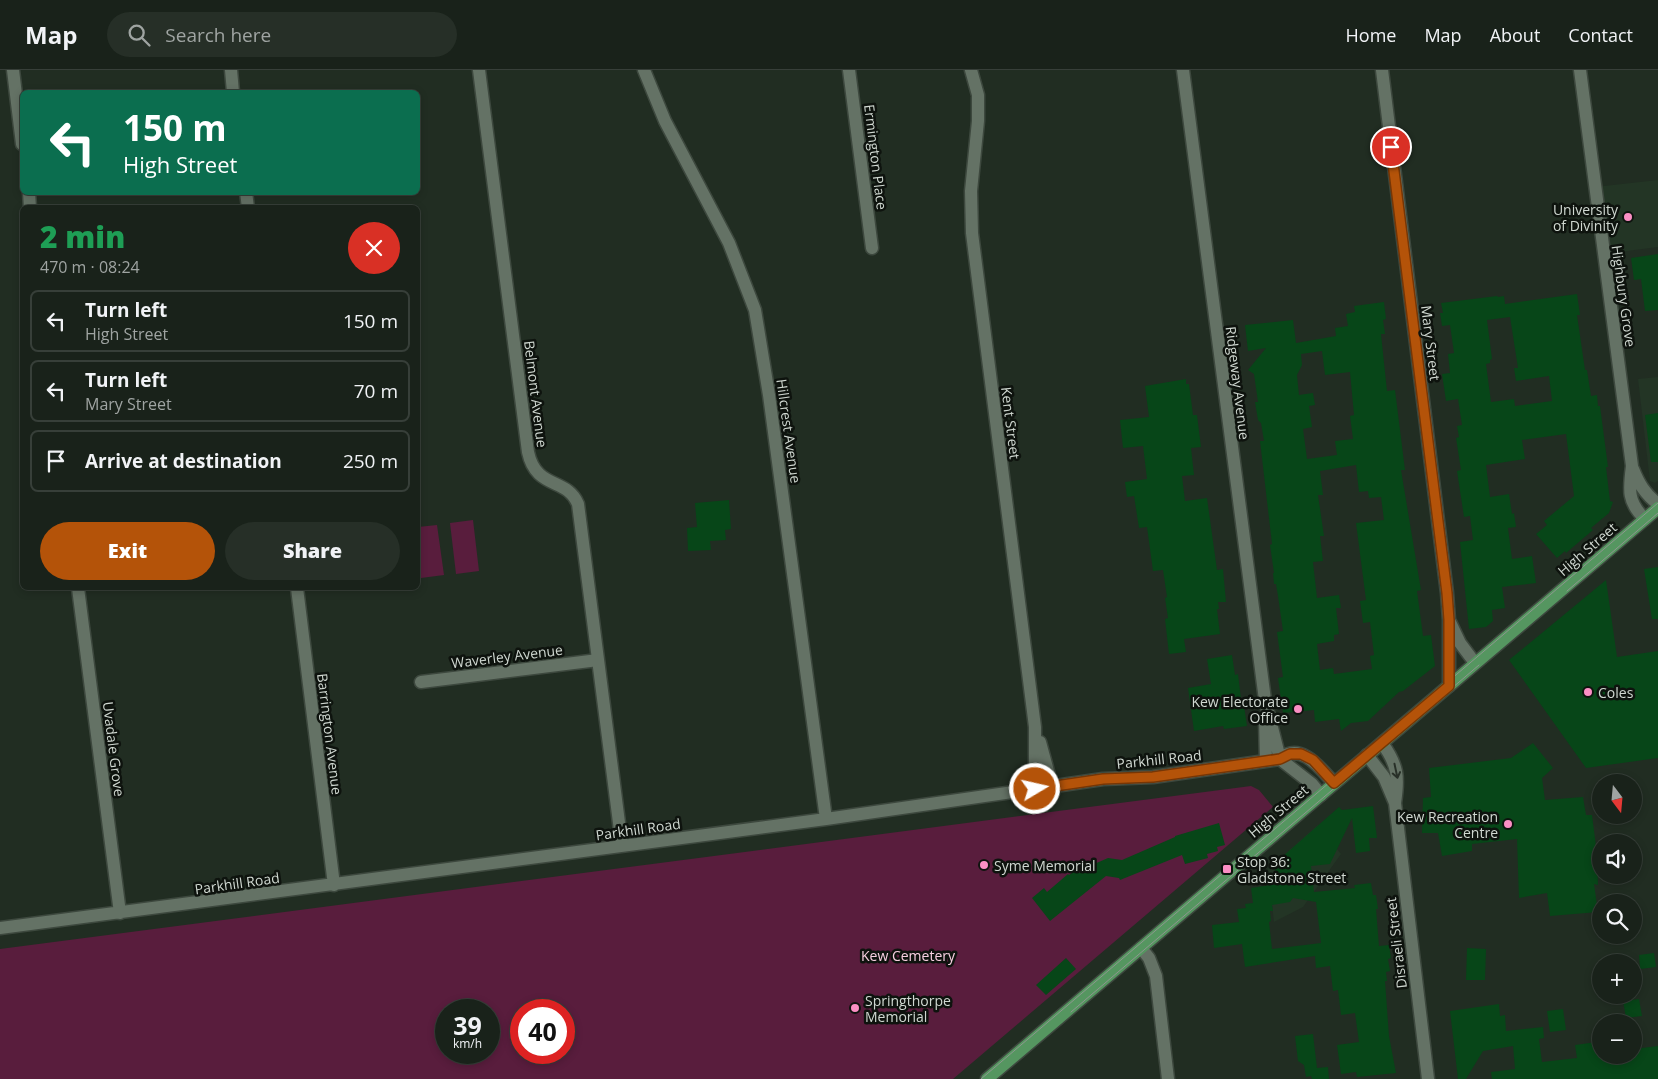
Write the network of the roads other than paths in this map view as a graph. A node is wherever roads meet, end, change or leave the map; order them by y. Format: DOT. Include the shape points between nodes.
graph roads {
  1 [pos="13,70"];
  2 [pos="230,70"];
  3 [pos="479,70"];
  4 [pos="644,70"];
  5 [pos="849,70"];
  6 [pos="971,70"];
  7 [pos="979,70"];
  8 [pos="1183,70"];
  9 [pos="1382,70"];
  10 [pos="1580,70"];
  11 [pos="233,90"];
  12 [pos="978,122"];
  13 [pos="20,128"];
  14 [pos="872,248"];
  15 [pos="1632,466"];
  16 [pos="1658,506"];
  17 [pos="1645,519"];
  18 [pos="78,590"];
  19 [pos="296,590"];
  20 [pos="1449,620"];
  21 [pos="598,660"];
  22 [pos="1476,663"];
  23 [pos="421,682"];
  24 [pos="1449,686"];
  25 [pos="1265,700"];
  26 [pos="1035,728"];
  27 [pos="1382,742"];
  28 [pos="1367,755"];
  29 [pos="1280,759"];
  30 [pos="1266,761"];
  31 [pos="1334,783"];
  32 [pos="1052,786"];
  33 [pos="1035,789"];
  34 [pos="1321,795"];
  35 [pos="1395,803"];
  36 [pos="826,819"];
  37 [pos="622,846"];
  38 [pos="334,885"];
  39 [pos="120,913"];
  40 [pos="0,928"];
  41 [pos="1141,948"];
  42 [pos="987,1079"];
  43 [pos="1168,1079"];
  44 [pos="1428,1079"];
  1 -- 13 [label="street"];
  2 -- 11 [label="street"];
  3 -- 21 [label="street, Belmont Avenue" via="530,462 538,474 576,497"];
  4 -- 36 [label="street, Hillcrest Avenue" via="665,121 729,243 755,310"];
  5 -- 14 [label="street, Ermington Place"];
  6 -- 12 [label="street, Kent Street" via="977,90"];
  7 -- 12 [label="street, Kent Street" via="984,92"];
  8 -- 25 [label="street, Ridgeway Avenue"];
  9 -- 20 [label="street, Mary Street"];
  10 -- 15 [label="street, Highbury Grove"];
  12 -- 26 [label="street, Kent Street" via="971,191 974,252"];
  15 -- 16 [label="street, Highbury Grove" via="1640,485"];
  15 -- 17 [label="street, Highbury Grove" via="1629,490 1632,505"];
  16 -- 17 [label="main road, High Street"];
  17 -- 22 [label="main road, High Street"];
  18 -- 39 [label="street, Uvadale Grove"];
  19 -- 38 [label="street, Barrington Avenue"];
  20 -- 22 [label="street, Mary Street" via="1460,643"];
  20 -- 24 [label="street, Mary Street"];
  21 -- 23 [label="street, Waverley Avenue"];
  21 -- 37 [label="street, Belmont Avenue"];
  22 -- 24 [label="main road, High Street"];
  24 -- 27 [label="main road, High Street"];
  25 -- 29 [label="street, Ridgeway Avenue"];
  25 -- 30 [label="street, Ridgeway Avenue"];
  26 -- 32 [label="street, Kent Street"];
  26 -- 33 [label="street, Kent Street"];
  27 -- 28 [label="main road, High Street"];
  27 -- 35 [label="street, Disraeli Street, one-way" via="1397,773"];
  28 -- 31 [label="main road, High Street"];
  28 -- 35 [label="street, Disraeli Street" via="1384,777"];
  29 -- 30 [label="street, Parkhill Road"];
  29 -- 31 [label="street, Parkhill Road" via="1290,754 1301,754 1313,760"];
  29 -- 34 [label="street"];
  30 -- 32 [label="street, Parkhill Road" via="1153,777"];
  31 -- 34 [label="main road, High Street"];
  32 -- 33 [label="street, Parkhill Road"];
  33 -- 36 [label="street, Parkhill Road"];
  34 -- 41 [label="main road, High Street"];
  35 -- 44 [label="street, Disraeli Street"];
  36 -- 37 [label="street, Parkhill Road"];
  37 -- 38 [label="street, Parkhill Road"];
  38 -- 39 [label="street, Parkhill Road"];
  39 -- 40 [label="street, Parkhill Road"];
  41 -- 42 [label="main road, High Street"];
  41 -- 43 [label="street" via="1156,976"];
}
